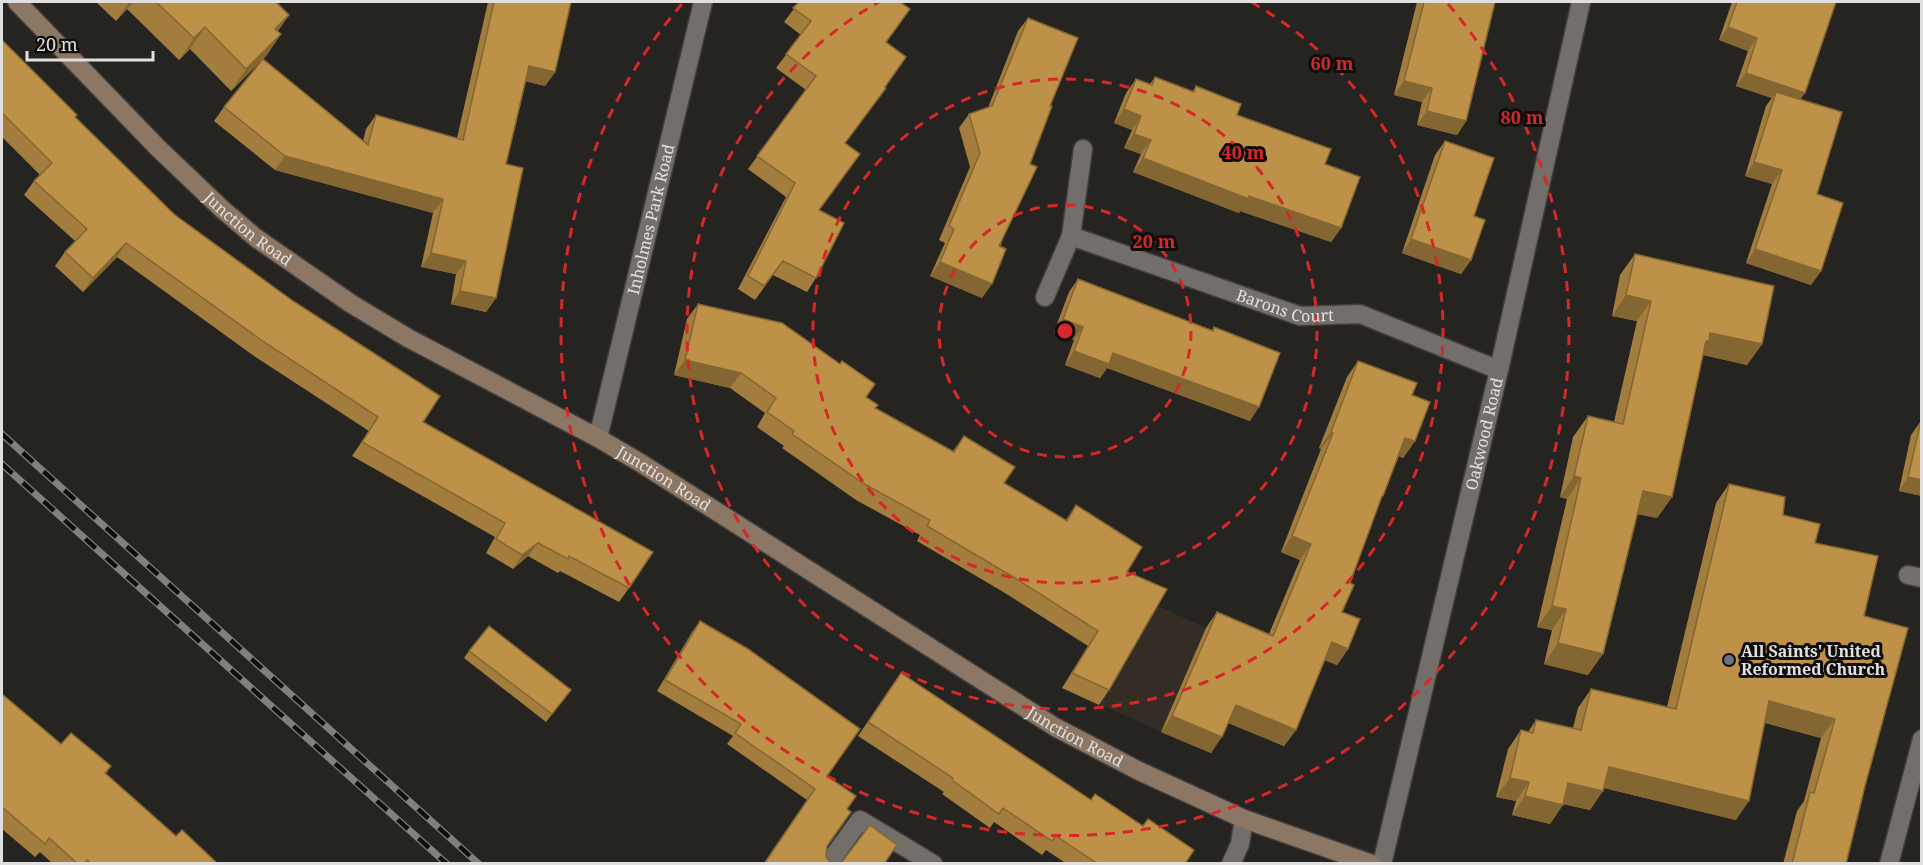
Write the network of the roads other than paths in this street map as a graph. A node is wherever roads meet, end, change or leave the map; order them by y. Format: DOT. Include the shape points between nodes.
graph roads {
  1 [pos="17,2"];
  2 [pos="703,2"];
  3 [pos="1581,2"];
  4 [pos="1083,149"];
  5 [pos="1071,236"];
  6 [pos="1045,297"];
  7 [pos="1499,370"];
  8 [pos="598,438"];
  9 [pos="1922,739"];
  10 [pos="1244,819"];
  11 [pos="828,864"];
  12 [pos="933,864"];
  13 [pos="1231,864"];
  14 [pos="1372,864"];
  15 [pos="1382,864"];
  16 [pos="1889,864"];
  1 -- 8 [label="street, Junction Road" via="158,148 256,238 408,338"];
  2 -- 8 [label="street, Inholmes Park Road"];
  3 -- 7 [label="street, Oakwood Road"];
  4 -- 5 [label="street"];
  5 -- 6 [label="street"];
  5 -- 7 [label="street, Barons Court" via="1300,316 1360,314"];
  7 -- 15 [label="street, Oakwood Road"];
  8 -- 10 [label="street, Junction Road" via="1055,727"];
  9 -- 16 [label="street"];
  10 -- 13 [label="street" via="1240,844"];
  10 -- 14 [label="street, Junction Road"];
  11 -- 12 [label="street" via="860,819"];
}
